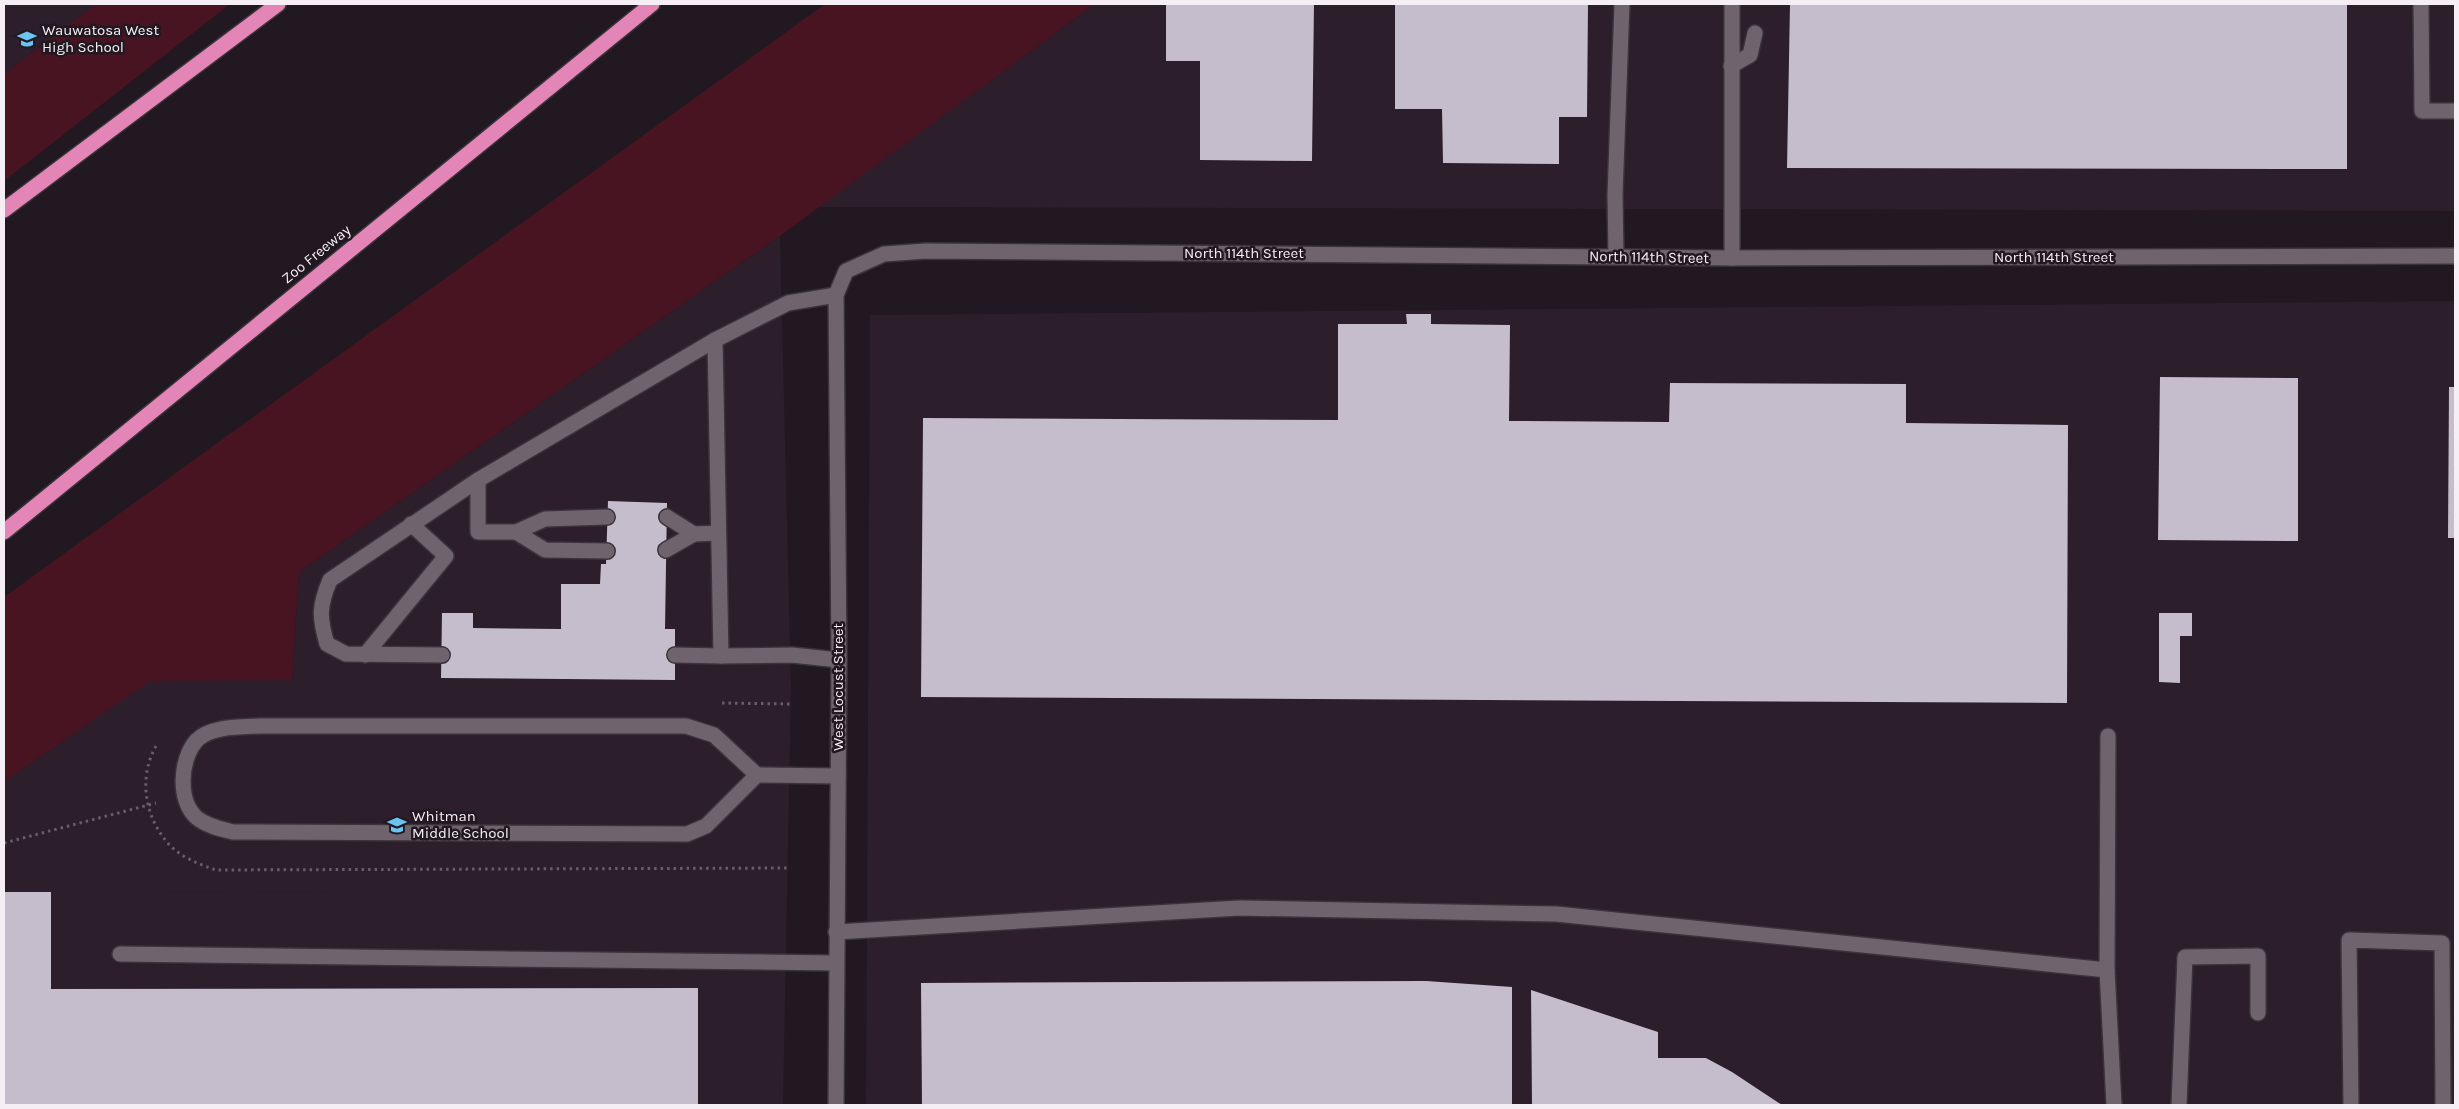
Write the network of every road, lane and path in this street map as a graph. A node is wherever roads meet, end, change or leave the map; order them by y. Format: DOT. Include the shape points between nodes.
graph roads {
  1 [pos="278,4"];
  2 [pos="652,4"];
  3 [pos="1622,4"];
  4 [pos="1732,4"];
  5 [pos="2420,4"];
  6 [pos="1755,33"];
  7 [pos="1731,66"];
  8 [pos="2455,111"];
  9 [pos="4,210"];
  10 [pos="1616,256"];
  11 [pos="2455,256"];
  12 [pos="1732,258"];
  13 [pos="846,271"];
  14 [pos="836,295"];
  15 [pos="715,340"];
  16 [pos="478,480"];
  17 [pos="607,517"];
  18 [pos="667,517"];
  19 [pos="411,524"];
  20 [pos="4,532"];
  21 [pos="516,532"];
  22 [pos="718,533"];
  23 [pos="694,534"];
  24 [pos="666,550"];
  25 [pos="607,551"];
  26 [pos="365,655"];
  27 [pos="442,655"];
  28 [pos="675,655"];
  29 [pos="721,656"];
  30 [pos="838,660"];
  31 [pos="713,703"];
  32 [pos="791,704"];
  33 [pos="2108,736"];
  34 [pos="158,742"];
  35 [pos="757,775"];
  36 [pos="838,776"];
  37 [pos="185,794"];
  38 [pos="147,805"];
  39 [pos="4,843"];
  40 [pos="789,868"];
  41 [pos="836,932"];
  42 [pos="120,954"];
  43 [pos="836,964"];
  44 [pos="2107,970"];
  45 [pos="2258,1012"];
  46 [pos="836,1105"];
  47 [pos="2114,1105"];
  48 [pos="2179,1105"];
  49 [pos="2351,1105"];
  50 [pos="2443,1105"];
  1 -- 9 [label="highway"];
  2 -- 20 [label="highway, Zoo Freeway"];
  3 -- 10 [label="street"];
  4 -- 7 [label="street"];
  5 -- 8 [label="street" via="2422,111"];
  6 -- 7 [label="street" via="1750,55"];
  7 -- 12 [label="street"];
  10 -- 12 [label="street, North 114th Street"];
  10 -- 13 [label="street, North 114th Street" via="926,251 884,254"];
  11 -- 12 [label="street, North 114th Street"];
  13 -- 14 [label="street, West Locust Street"];
  14 -- 15 [label="street" via="788,303"];
  14 -- 30 [label="street, West Locust Street"];
  15 -- 16 [label="street"];
  15 -- 22 [label="street"];
  16 -- 19 [label="street"];
  16 -- 21 [label="street" via="478,532"];
  17 -- 21 [label="street" via="545,519"];
  18 -- 23 [label="street"];
  19 -- 26 [label="street" via="446,556"];
  19 -- 26 [label="street" via="330,580 321,602 321,622 328,644 346,654"];
  21 -- 25 [label="street" via="545,550"];
  22 -- 23 [label="street"];
  22 -- 29 [label="street"];
  23 -- 24 [label="street"];
  26 -- 27 [label="street"];
  28 -- 29 [label="street"];
  29 -- 30 [label="street" via="792,655"];
  30 -- 36 [label="street, West Locust Street"];
  31 -- 32 [label="path"];
  33 -- 44 [label="street"];
  34 -- 38 [label="path" via="151,755 145,783"];
  35 -- 36 [label="street"];
  35 -- 37 [label="street" via="706,826 687,834 233,832 214,827 196,817"];
  35 -- 37 [label="street" via="714,735 686,726 260,726 210,733 198,740 187,756 183,781"];
  36 -- 41 [label="street, West Locust Street"];
  37 -- 38 [label="path"];
  38 -- 39 [label="path"];
  38 -- 40 [label="path" via="166,842 191,862 216,870"];
  41 -- 43 [label="street, West Locust Street"];
  41 -- 44 [label="street" via="1239,908 1556,914"];
  42 -- 43 [label="street"];
  43 -- 46 [label="street, West Locust Street"];
  44 -- 47 [label="street"];
  45 -- 48 [label="street" via="2258,956 2185,957"];
  49 -- 50 [label="street" via="2349,940 2442,943"];
}
